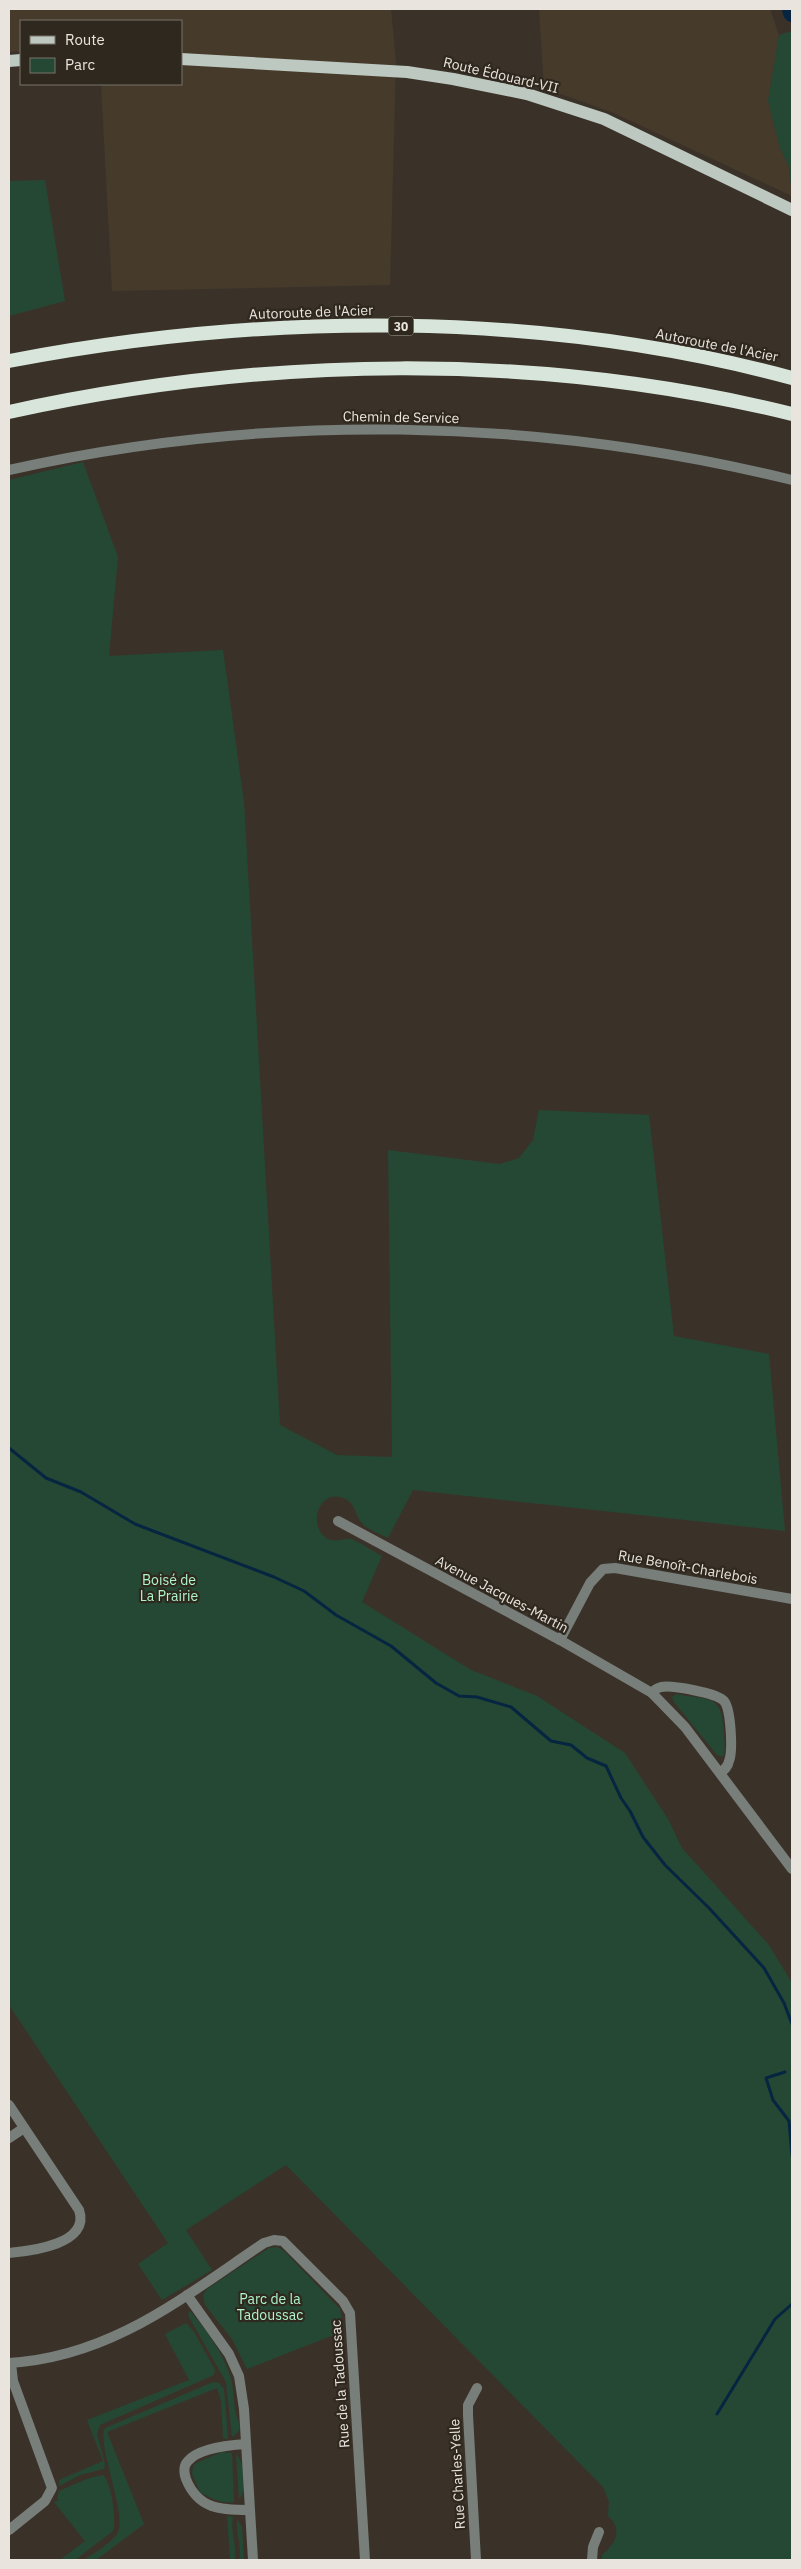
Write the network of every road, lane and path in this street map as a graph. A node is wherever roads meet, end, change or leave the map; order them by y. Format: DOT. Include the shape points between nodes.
graph roads {
  1 [pos="182,59"];
  2 [pos="792,210"];
  3 [pos="9,361"];
  4 [pos="792,378"];
  5 [pos="9,412"];
  6 [pos="792,414"];
  7 [pos="9,470"];
  8 [pos="792,480"];
  9 [pos="338,1520"];
  10 [pos="792,1599"];
  11 [pos="560,1640"];
  12 [pos="652,1693"];
  13 [pos="720,1773"];
  14 [pos="789,1857"];
  15 [pos="792,1869"];
  16 [pos="9,2105"];
  17 [pos="24,2128"];
  18 [pos="9,2138"];
  19 [pos="9,2253"];
  20 [pos="187,2295"];
  21 [pos="10,2363"];
  22 [pos="477,2388"];
  23 [pos="246,2444"];
  24 [pos="250,2510"];
  25 [pos="9,2530"];
  26 [pos="599,2532"];
  27 [pos="253,2560"];
  28 [pos="365,2560"];
  29 [pos="476,2560"];
  30 [pos="592,2560"];
  1 -- 2 [label="main road, Route Édouard-VII" via="407,72 527,94 604,119"];
  3 -- 4 [label="highway, Autoroute de l'Acier / 30" via="191,334 325,326 404,326 498,331 604,342 704,358"];
  5 -- 6 [label="highway" via="71,399 206,379 300,371 394,369 496,372 591,380 690,394"];
  7 -- 8 [label="street, Chemin de Service" via="101,452 197,440 329,430 394,429 584,442"];
  9 -- 11 [label="street, Avenue Jacques-Martin"];
  10 -- 11 [label="street, Rue Benoît-Charlebois" via="623,1569 603,1569 590,1583"];
  11 -- 12 [label="street, Avenue Jacques-Martin"];
  12 -- 13 [label="street, Avenue Jacques-Martin" via="678,1718"];
  12 -- 13 [label="street" via="662,1686 715,1695 725,1702 729,1712 731,1756 728,1766"];
  13 -- 14 [label="street, Avenue Jacques-Martin"];
  14 -- 15 [label="street, Avenue Jacques-Martin"];
  16 -- 17 [label="street"];
  17 -- 18 [label="street"];
  17 -- 19 [label="street" via="79,2210 80,2224 76,2232 64,2240"];
  20 -- 21 [label="street" via="150,2320 107,2341 62,2356"];
  20 -- 23 [label="street" via="237,2368"];
  20 -- 28 [label="street, Rue de la Tadoussac" via="264,2243 274,2240 287,2244 343,2300 350,2313"];
  21 -- 25 [label="street" via="13,2381 52,2488 45,2501"];
  22 -- 29 [label="street, Rue Charles-Yelle" via="468,2410"];
  23 -- 24 [label="street"];
  23 -- 24 [label="street" via="224,2445 192,2458 186,2462 184,2470 192,2492 200,2501 225,2510"];
  24 -- 27 [label="street"];
  26 -- 30 [label="street"];
}
